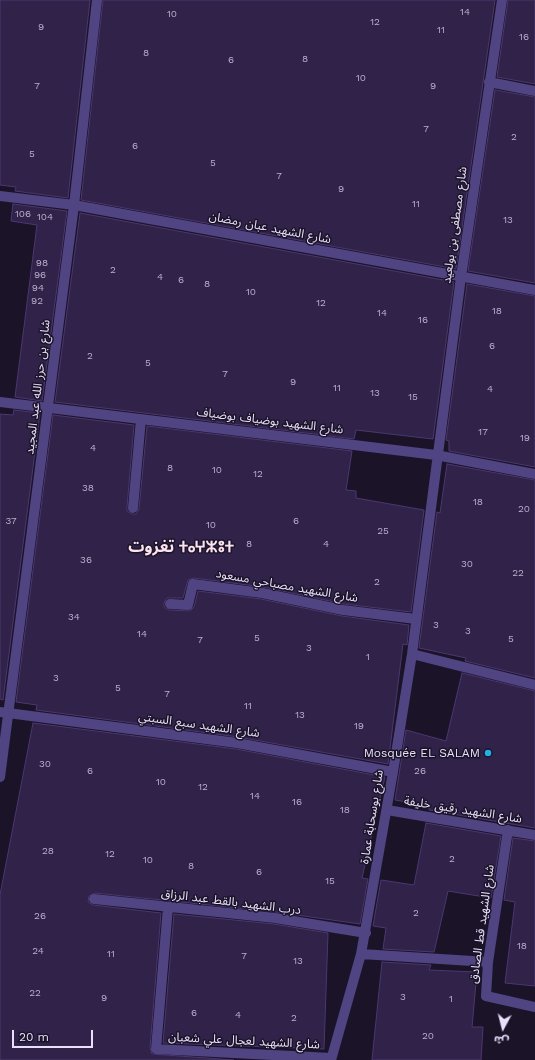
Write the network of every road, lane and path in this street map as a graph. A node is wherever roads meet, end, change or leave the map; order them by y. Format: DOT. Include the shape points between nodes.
graph roads {
  1 [pos="97,0"];
  2 [pos="502,0"];
  3 [pos="489,82"];
  4 [pos="535,91"];
  5 [pos="0,196"];
  6 [pos="74,205"];
  7 [pos="461,277"];
  8 [pos="535,290"];
  9 [pos="0,402"];
  10 [pos="48,408"];
  11 [pos="141,419"];
  12 [pos="436,455"];
  13 [pos="535,474"];
  14 [pos="132,508"];
  15 [pos="170,604"];
  16 [pos="416,619"];
  17 [pos="412,654"];
  18 [pos="535,684"];
  19 [pos="5,712"];
  20 [pos="393,772"];
  21 [pos="0,777"];
  22 [pos="387,810"];
  23 [pos="508,830"];
  24 [pos="535,835"];
  25 [pos="94,899"];
  26 [pos="168,907"];
  27 [pos="366,933"];
  28 [pos="361,954"];
  29 [pos="488,962"];
  30 [pos="535,1007"];
  31 [pos="331,1059"];
  1 -- 6 [label="street, شارع بن حرز الله عبد المجيد"];
  2 -- 3 [label="street, شارع مصطفى بن بولعيد"];
  3 -- 4 [label="street"];
  3 -- 7 [label="street, شارع مصطفى بن بولعيد"];
  5 -- 6 [label="street, شارع الشهيد عبان رمضان"];
  6 -- 7 [label="street, شارع الشهيد عبان رمضان"];
  6 -- 10 [label="street, شارع بن حرز الله عبد المجيد"];
  7 -- 8 [label="street, شارع الشهيد عبان رمضان"];
  7 -- 12 [label="street, شارع مصطفى بن بولعيد"];
  9 -- 10 [label="street, شارع الشهيد بوضياف بوضياف"];
  10 -- 11 [label="street, شارع الشهيد بوضياف بوضياف"];
  10 -- 19 [label="street, شارع بن حرز الله عبد المجيد"];
  11 -- 12 [label="street, شارع الشهيد بوضياف بوضياف"];
  11 -- 14 [label="street"];
  12 -- 13 [label="street, شارع الشهيد بوضياف بوضياف"];
  12 -- 16 [label="street, شارع بوسحابة عمارة"];
  15 -- 16 [label="street, شارع الشهيد مصباحي مسعود" via="188,605 193,584 262,593 343,610"];
  16 -- 17 [label="street, شارع بوسحابة عمارة"];
  17 -- 18 [label="street"];
  17 -- 20 [label="street, شارع بوسحابة عمارة"];
  19 -- 20 [label="street, شارع الشهيد سبع السبتي" via="237,743"];
  19 -- 21 [label="street, شارع بن حرز الله عبد المجيد"];
  20 -- 22 [label="street, شارع بوسحابة عمارة"];
  22 -- 23 [label="street, شارع الشهيد رقيق خليفة"];
  22 -- 27 [label="street, شارع بوسحابة عمارة"];
  23 -- 24 [label="street, شارع الشهيد رقيق خليفة"];
  23 -- 29 [label="street, شارع الشهيد قط الصادق"];
  25 -- 26 [label="street, درب الشهيد بالقط عبد الرزاق"];
  26 -- 27 [label="street, درب الشهيد بالقط عبد الرزاق" via="275,918"];
  26 -- 31 [label="street, شارع الشهيد لعجال علي شعبان" via="156,1049"];
  27 -- 28 [label="street, شارع بوسحابة عمارة"];
  28 -- 29 [label="street"];
  28 -- 31 [label="street, شارع بوسحابة عمارة"];
  29 -- 30 [label="street, شارع الشهيد قط الصادق" via="486,996"];
}
